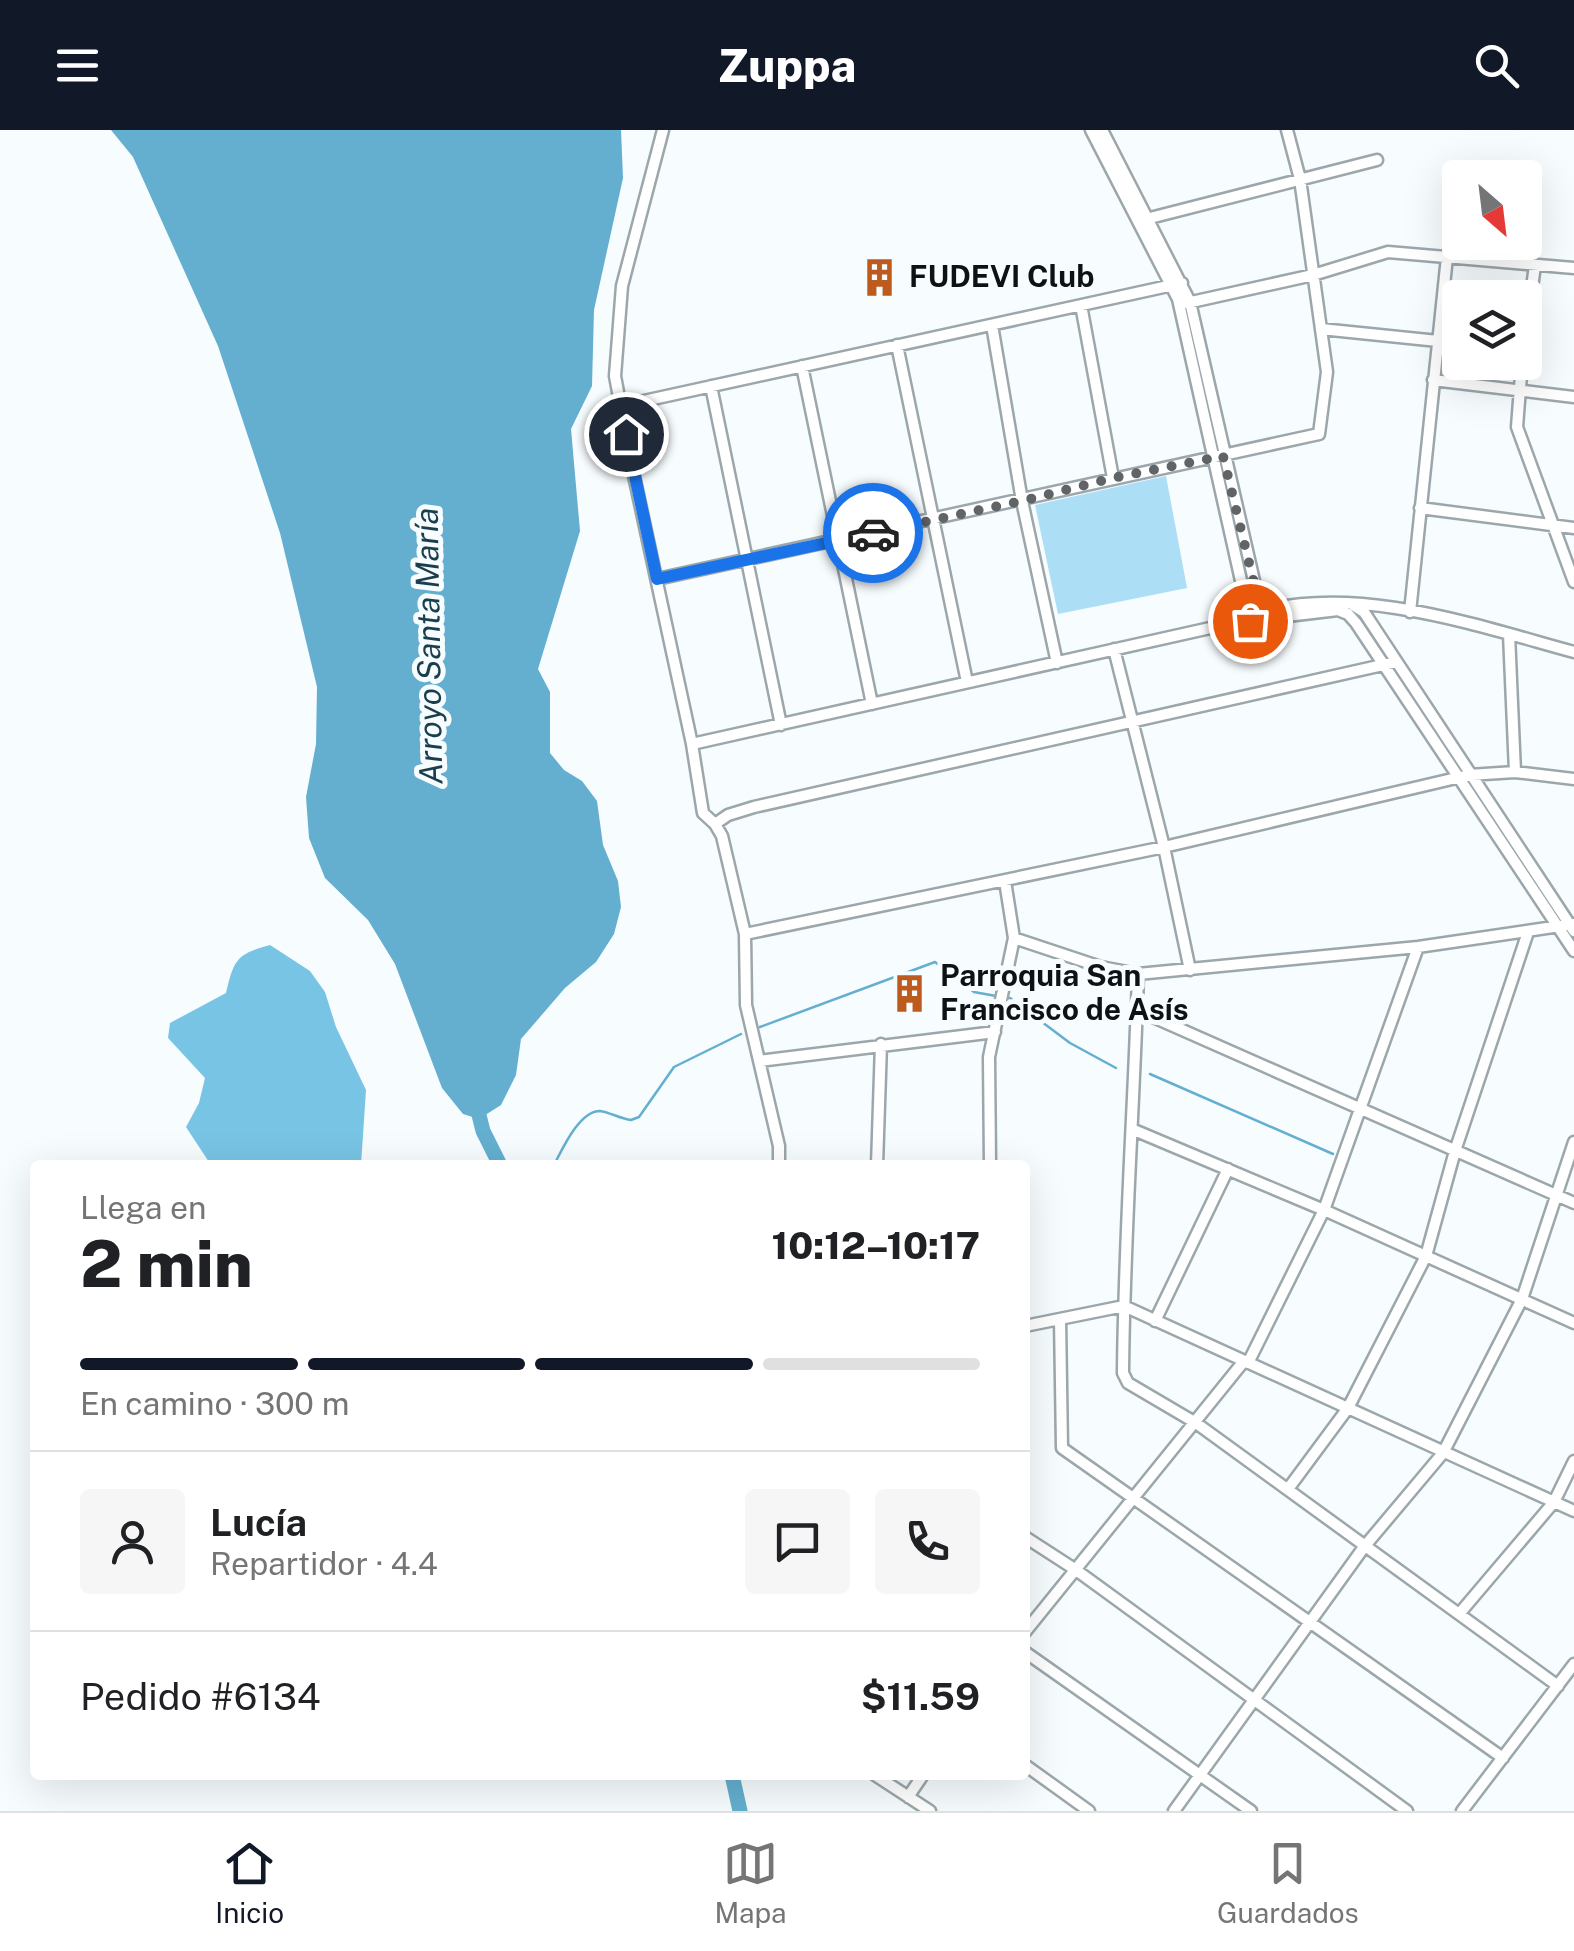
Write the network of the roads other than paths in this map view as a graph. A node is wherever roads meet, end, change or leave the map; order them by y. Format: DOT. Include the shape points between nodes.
graph roads {
  1 [pos="663,130"];
  2 [pos="1287,130"];
  3 [pos="1100,131"];
  4 [pos="1378,160"];
  5 [pos="1300,178"];
  6 [pos="1144,220"];
  7 [pos="1442,257"];
  8 [pos="1447,260"];
  9 [pos="1485,260"];
  10 [pos="1536,264"];
  11 [pos="1574,268"];
  12 [pos="1313,275"];
  13 [pos="1534,280"];
  14 [pos="1178,284"];
  15 [pos="1185,303"];
  16 [pos="1081,306"];
  17 [pos="992,325"];
  18 [pos="1321,328"];
  19 [pos="1438,341"];
  20 [pos="897,345"];
  21 [pos="802,366"];
  22 [pos="1434,380"];
  23 [pos="1520,380"];
  24 [pos="711,386"];
  25 [pos="1518,392"];
  26 [pos="1574,397"];
  27 [pos="621,406"];
  28 [pos="1218,458"];
  29 [pos="1113,478"];
  30 [pos="1022,501"];
  31 [pos="1420,508"];
  32 [pos="932,520"];
  33 [pos="1554,527"];
  34 [pos="1574,528"];
  35 [pos="839,540"];
  36 [pos="747,560"];
  37 [pos="657,579"];
  38 [pos="1574,582"];
  39 [pos="1354,605"];
  40 [pos="1410,612"];
  41 [pos="1256,617"];
  42 [pos="1509,634"];
  43 [pos="1114,649"];
  44 [pos="1574,652"];
  45 [pos="1396,662"];
  46 [pos="1056,663"];
  47 [pos="1383,665"];
  48 [pos="967,682"];
  49 [pos="872,704"];
  50 [pos="1131,722"];
  51 [pos="781,725"];
  52 [pos="692,744"];
  53 [pos="1515,772"];
  54 [pos="1464,776"];
  55 [pos="1574,779"];
  56 [pos="716,824"];
  57 [pos="1164,846"];
  58 [pos="1005,881"];
  59 [pos="1569,927"];
  60 [pos="1528,932"];
  61 [pos="746,934"];
  62 [pos="1014,938"];
  63 [pos="1418,947"];
  64 [pos="1574,952"];
  65 [pos="1190,970"];
  66 [pos="1138,974"];
  67 [pos="1137,1010"];
  68 [pos="994,1032"];
  69 [pos="881,1044"];
  70 [pos="759,1062"];
  71 [pos="1358,1110"];
  72 [pos="1134,1130"];
  73 [pos="1574,1142"];
  74 [pos="1455,1151"];
  75 [pos="779,1160"];
  76 [pos="877,1160"];
  77 [pos="990,1160"];
  78 [pos="1228,1169"];
  79 [pos="1556,1195"];
  80 [pos="1574,1203"];
  81 [pos="1324,1210"];
  82 [pos="1426,1256"];
  83 [pos="1522,1298"];
  84 [pos="1124,1306"];
  85 [pos="1060,1319"];
  86 [pos="1156,1321"];
  87 [pos="1574,1322"];
  88 [pos="1030,1325"];
  89 [pos="1246,1362"];
  90 [pos="1348,1408"];
  91 [pos="1196,1422"];
  92 [pos="1443,1453"];
  93 [pos="1574,1460"];
  94 [pos="1288,1489"];
  95 [pos="1132,1497"];
  96 [pos="1554,1502"];
  97 [pos="1574,1511"];
  98 [pos="1030,1540"];
  99 [pos="1364,1546"];
  100 [pos="1076,1570"];
  101 [pos="1459,1614"];
  102 [pos="1309,1622"];
  103 [pos="1030,1626"];
  104 [pos="1030,1655"];
  105 [pos="1574,1664"];
  106 [pos="1558,1686"];
  107 [pos="1254,1698"];
  108 [pos="1503,1758"];
  109 [pos="1030,1769"];
  110 [pos="1201,1774"];
  111 [pos="882,1780"];
  112 [pos="920,1780"];
  113 [pos="908,1797"];
  114 [pos="930,1811"];
  115 [pos="1089,1811"];
  116 [pos="1174,1811"];
  117 [pos="1251,1811"];
  118 [pos="1407,1811"];
  119 [pos="1462,1811"];
  1 -- 27 [label="street" via="622,286 616,376"];
  2 -- 5 [label="street"];
  3 -- 6 [label="street"];
  4 -- 5 [label="street"];
  5 -- 6 [label="street"];
  5 -- 12 [label="street"];
  6 -- 14 [label="street"];
  7 -- 12 [label="street" via="1388,252"];
  8 -- 19 [label="street"];
  9 -- 10 [label="street"];
  10 -- 11 [label="street"];
  10 -- 13 [label="street"];
  12 -- 15 [label="street"];
  12 -- 18 [label="street"];
  14 -- 15 [label="street"];
  14 -- 16 [label="street"];
  15 -- 28 [label="street"];
  16 -- 17 [label="street"];
  16 -- 29 [label="street"];
  17 -- 20 [label="street"];
  17 -- 30 [label="street"];
  18 -- 19 [label="street"];
  18 -- 28 [label="street" via="1327,372 1319,434"];
  19 -- 22 [label="street"];
  20 -- 21 [label="street"];
  20 -- 32 [label="street"];
  21 -- 24 [label="street"];
  21 -- 35 [label="street"];
  22 -- 25 [label="street"];
  22 -- 31 [label="street"];
  23 -- 25 [label="street"];
  24 -- 27 [label="street"];
  24 -- 36 [label="street"];
  25 -- 26 [label="street"];
  25 -- 33 [label="street" via="1516,427"];
  27 -- 37 [label="street"];
  28 -- 29 [label="street"];
  28 -- 41 [label="street"];
  29 -- 30 [label="street"];
  30 -- 32 [label="street"];
  30 -- 46 [label="street"];
  31 -- 33 [label="street"];
  31 -- 40 [label="street"];
  32 -- 35 [label="street"];
  32 -- 48 [label="street"];
  33 -- 34 [label="street"];
  33 -- 38 [label="street"];
  35 -- 36 [label="street"];
  35 -- 49 [label="street"];
  36 -- 37 [label="street"];
  36 -- 51 [label="street"];
  37 -- 52 [label="street"];
  39 -- 40 [label="street"];
  39 -- 41 [label="street" via="1304,604"];
  39 -- 45 [label="street"];
  40 -- 42 [label="street"];
  41 -- 43 [label="street"];
  41 -- 47 [label="street" via="1338,610 1356,623"];
  42 -- 44 [label="street"];
  42 -- 53 [label="street"];
  43 -- 46 [label="street"];
  43 -- 50 [label="street"];
  45 -- 47 [label="street"];
  45 -- 54 [label="street"];
  46 -- 48 [label="street"];
  47 -- 50 [label="street"];
  47 -- 54 [label="street"];
  48 -- 49 [label="street"];
  49 -- 51 [label="street"];
  50 -- 56 [label="street" via="754,806"];
  50 -- 57 [label="street"];
  51 -- 52 [label="street"];
  52 -- 56 [label="street" via="703,812"];
  53 -- 54 [label="street"];
  53 -- 55 [label="street"];
  54 -- 57 [label="street"];
  54 -- 59 [label="street"];
  56 -- 61 [label="street"];
  57 -- 58 [label="street"];
  57 -- 65 [label="street"];
  58 -- 61 [label="street"];
  58 -- 62 [label="street"];
  59 -- 60 [label="street"];
  59 -- 64 [label="street"];
  60 -- 63 [label="street"];
  60 -- 74 [label="street"];
  61 -- 70 [label="street" via="743,990"];
  62 -- 66 [label="street"];
  62 -- 68 [label="street"];
  63 -- 65 [label="street"];
  63 -- 71 [label="street"];
  65 -- 66 [label="street"];
  66 -- 67 [label="street"];
  67 -- 71 [label="street"];
  67 -- 72 [label="street"];
  68 -- 69 [label="street"];
  68 -- 77 [label="street"];
  69 -- 70 [label="street"];
  69 -- 76 [label="street"];
  70 -- 75 [label="street"];
  71 -- 74 [label="street"];
  71 -- 81 [label="street"];
  72 -- 78 [label="street"];
  72 -- 84 [label="street"];
  73 -- 79 [label="street"];
  74 -- 79 [label="street"];
  74 -- 82 [label="street"];
  78 -- 81 [label="street"];
  78 -- 86 [label="street"];
  79 -- 80 [label="street"];
  79 -- 83 [label="street"];
  81 -- 82 [label="street"];
  81 -- 89 [label="street"];
  82 -- 83 [label="street"];
  82 -- 90 [label="street"];
  83 -- 87 [label="street"];
  83 -- 92 [label="street"];
  84 -- 85 [label="street"];
  84 -- 86 [label="street"];
  84 -- 91 [label="street" via="1128,1383"];
  85 -- 88 [label="street"];
  85 -- 95 [label="street" via="1062,1448"];
  86 -- 89 [label="street"];
  89 -- 90 [label="street"];
  89 -- 91 [label="street"];
  90 -- 92 [label="street"];
  90 -- 94 [label="street"];
  91 -- 94 [label="street"];
  91 -- 95 [label="street"];
  92 -- 96 [label="street"];
  92 -- 99 [label="street"];
  93 -- 96 [label="street"];
  94 -- 99 [label="street"];
  95 -- 100 [label="street"];
  95 -- 102 [label="street"];
  96 -- 97 [label="street"];
  96 -- 101 [label="street"];
  98 -- 100 [label="street"];
  99 -- 101 [label="street"];
  99 -- 102 [label="street"];
  100 -- 103 [label="street"];
  100 -- 107 [label="street"];
  101 -- 106 [label="street"];
  102 -- 107 [label="street"];
  102 -- 108 [label="street"];
  104 -- 110 [label="street"];
  105 -- 106 [label="street"];
  106 -- 108 [label="street"];
  107 -- 110 [label="street"];
  107 -- 118 [label="street"];
  108 -- 119 [label="street"];
  109 -- 115 [label="street"];
  110 -- 116 [label="street"];
  110 -- 117 [label="street"];
  111 -- 113 [label="street"];
  112 -- 113 [label="street"];
  113 -- 114 [label="street"];
}
